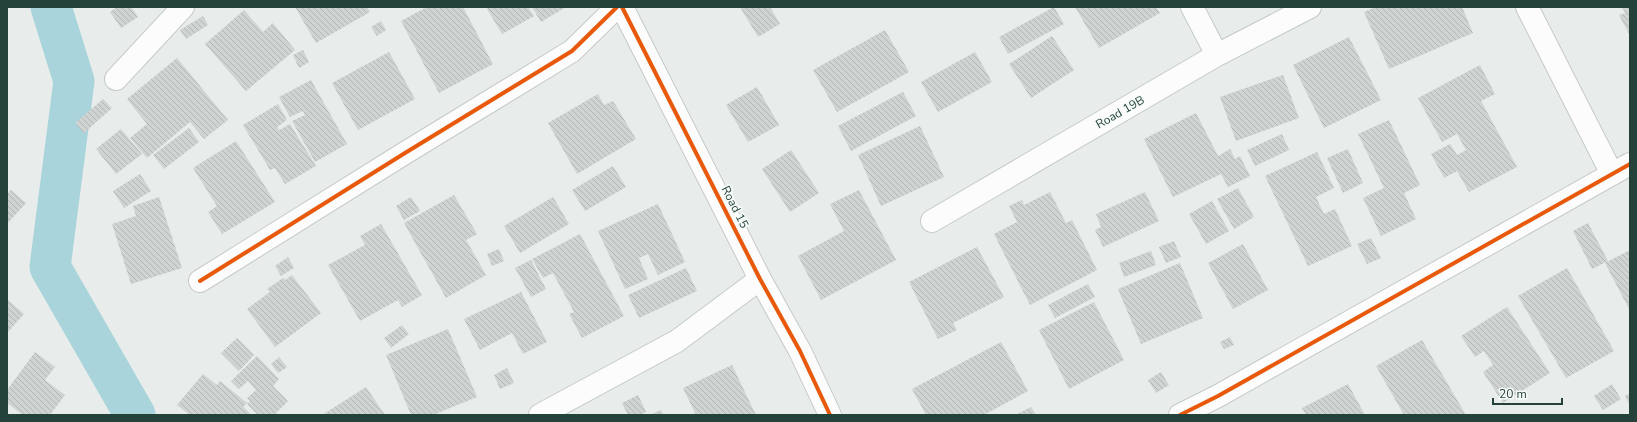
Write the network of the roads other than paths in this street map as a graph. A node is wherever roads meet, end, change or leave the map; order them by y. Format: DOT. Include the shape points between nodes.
graph roads {
  1 [pos="183,7"];
  2 [pos="617,7"];
  3 [pos="622,7"];
  4 [pos="1192,7"];
  5 [pos="1310,7"];
  6 [pos="1527,7"];
  7 [pos="1217,55"];
  8 [pos="116,79"];
  9 [pos="1621,169"];
  10 [pos="932,221"];
  11 [pos="760,279"];
  12 [pos="200,281"];
  13 [pos="1219,406"];
  14 [pos="540,415"];
  15 [pos="830,415"];
  16 [pos="1180,415"];
  1 -- 8 [label="street"];
  2 -- 12 [label="street" via="572,51"];
  3 -- 11 [label="street, Road 15"];
  4 -- 7 [label="street"];
  5 -- 7 [label="street, Road 19B"];
  6 -- 9 [label="street"];
  7 -- 10 [label="street, Road 19B"];
  9 -- 13 [label="street"];
  11 -- 14 [label="street" via="677,341"];
  11 -- 15 [label="street, Road 15" via="800,351"];
  13 -- 16 [label="street"];
}
